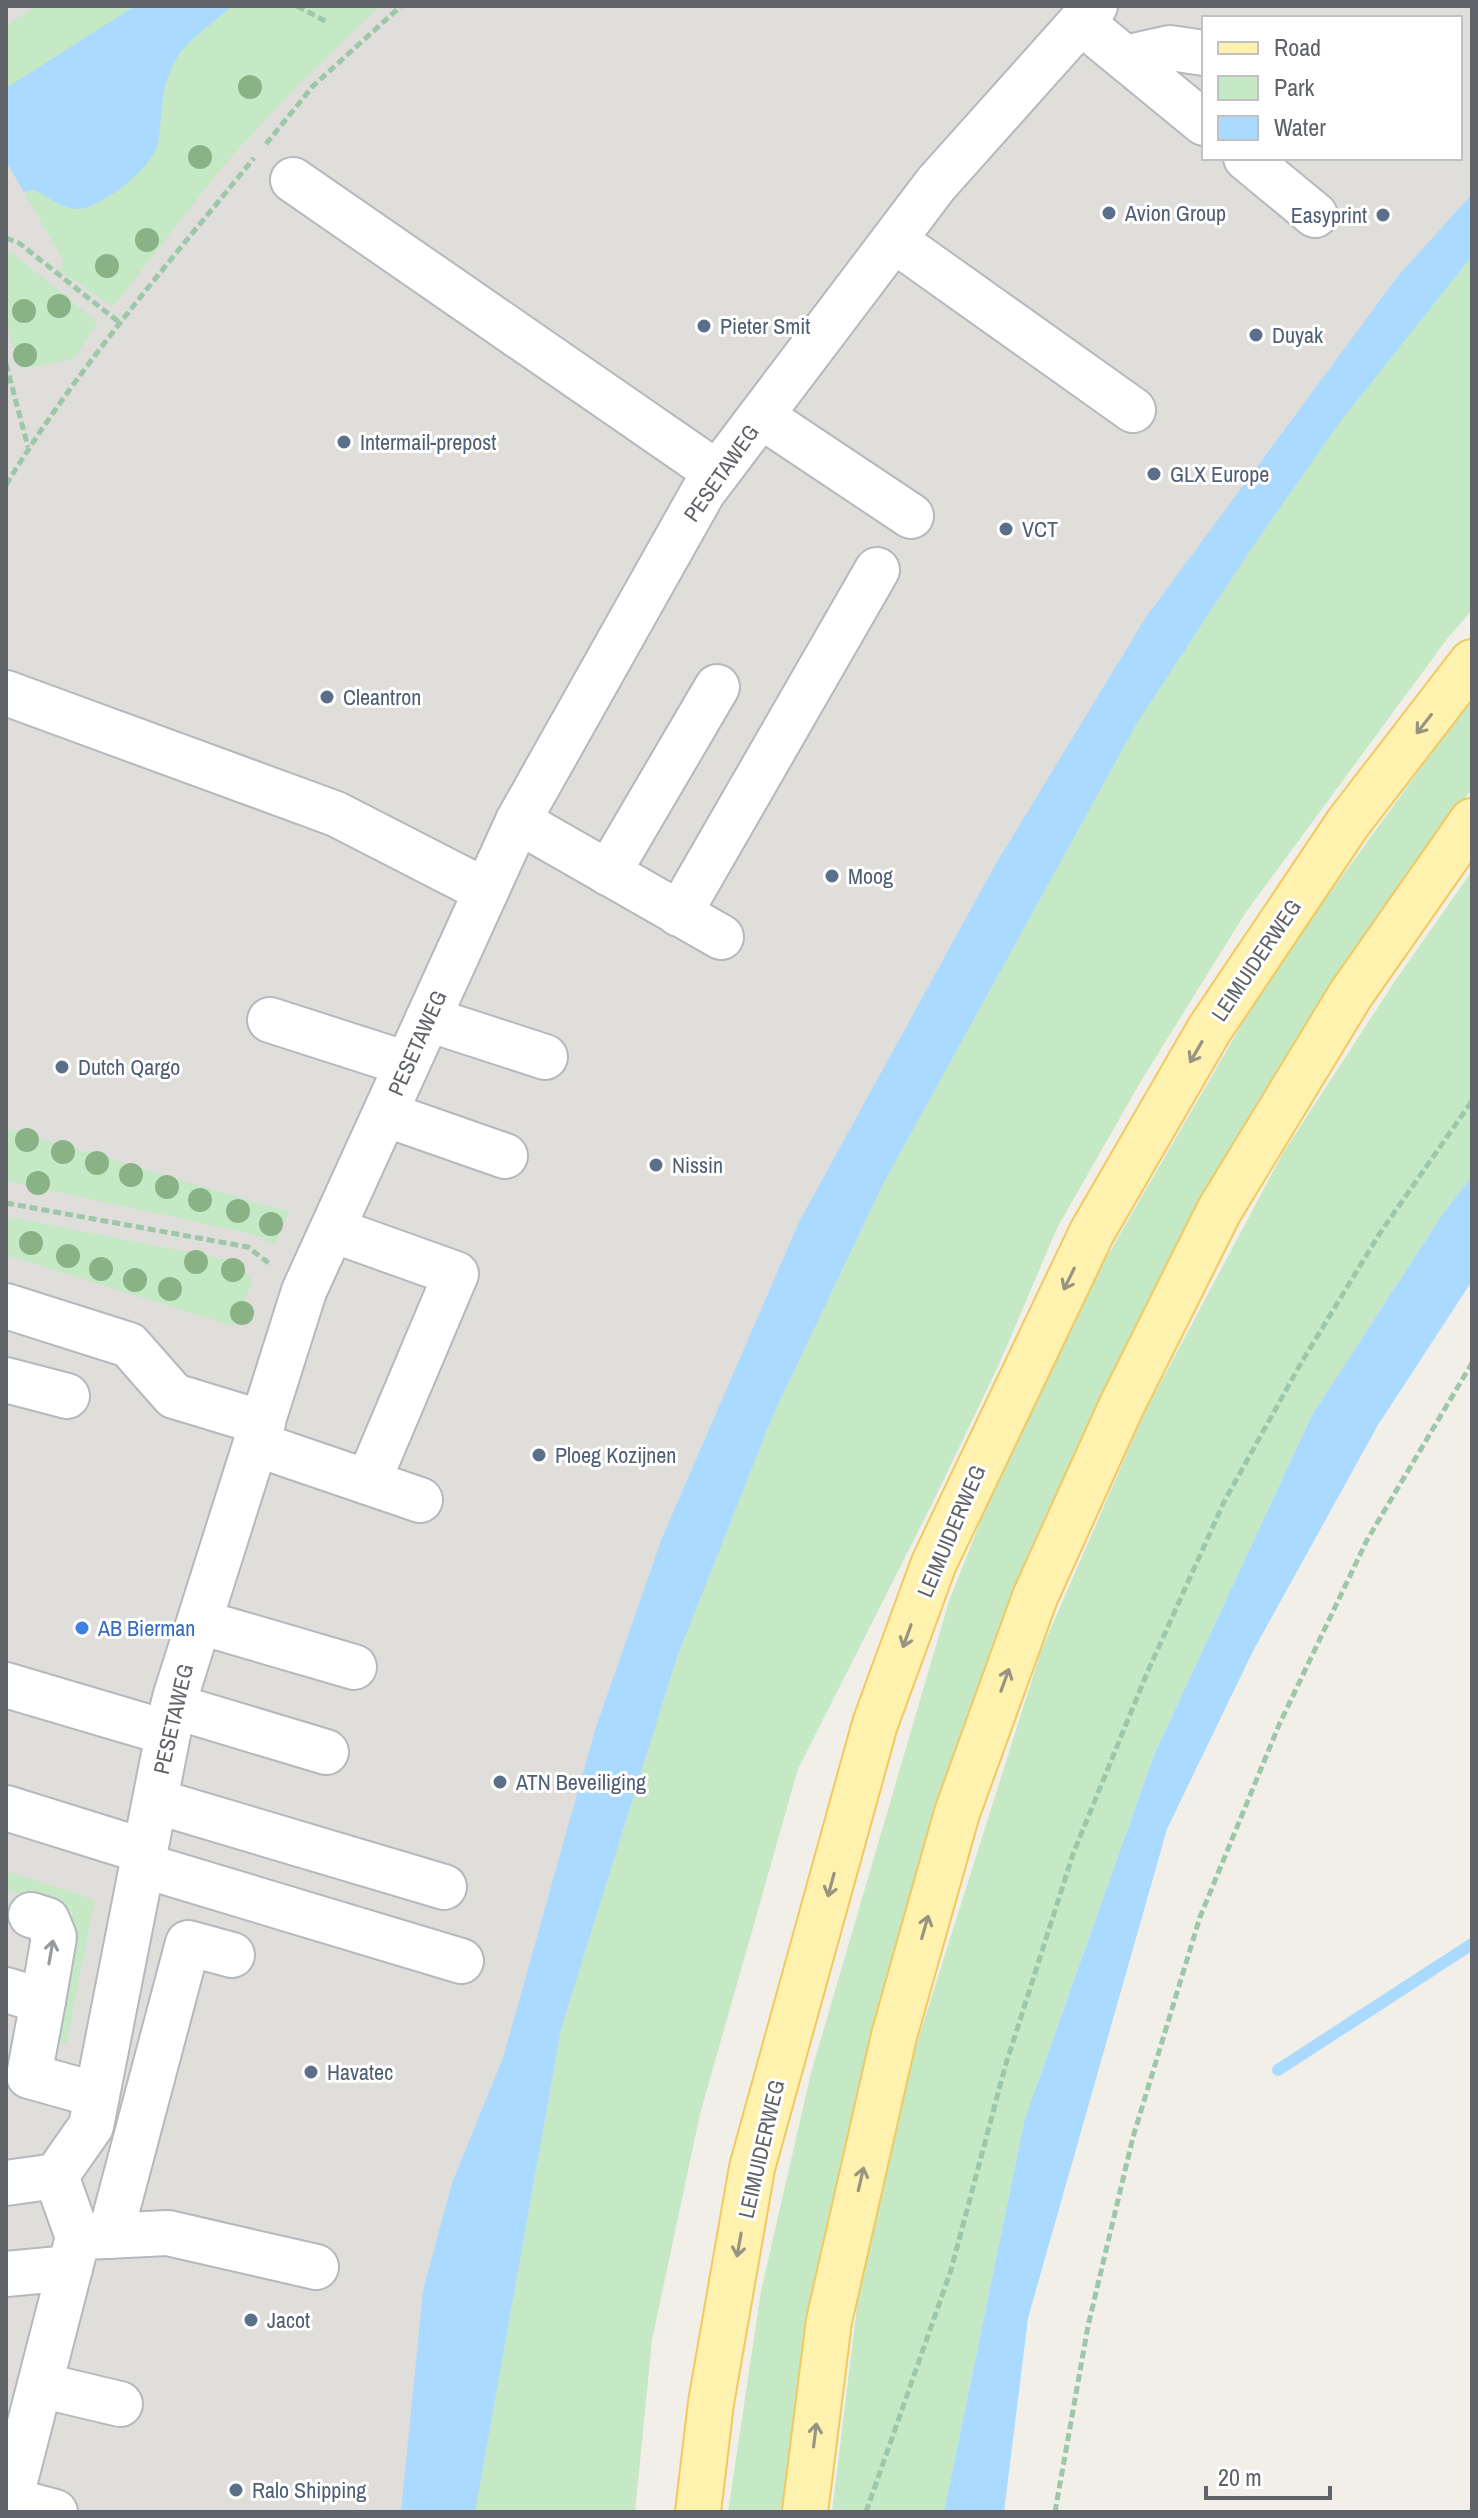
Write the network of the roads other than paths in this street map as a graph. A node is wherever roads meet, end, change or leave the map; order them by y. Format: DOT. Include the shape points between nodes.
graph roads {
  1 [pos="1088,14"];
  2 [pos="1202,53"];
  3 [pos="1125,58"];
  4 [pos="1202,121"];
  5 [pos="1248,160"];
  6 [pos="293,180"];
  7 [pos="1315,215"];
  8 [pos="894,240"];
  9 [pos="1133,410"];
  10 [pos="761,416"];
  11 [pos="717,473"];
  12 [pos="911,516"];
  13 [pos="877,570"];
  14 [pos="1472,662"];
  15 [pos="717,687"];
  16 [pos="6,693"];
  17 [pos="518,821"];
  18 [pos="1472,821"];
  19 [pos="608,873"];
  20 [pos="486,891"];
  21 [pos="679,914"];
  22 [pos="721,937"];
  23 [pos="428,1019"];
  24 [pos="270,1020"];
  25 [pos="545,1057"];
  26 [pos="407,1064"];
  27 [pos="385,1114"];
  28 [pos="505,1156"];
  29 [pos="333,1230"];
  30 [pos="6,1306"];
  31 [pos="6,1380"];
  32 [pos="67,1396"];
  33 [pos="260,1433"];
  34 [pos="368,1482"];
  35 [pos="420,1500"];
  36 [pos="200,1622"];
  37 [pos="354,1667"];
  38 [pos="6,1685"];
  39 [pos="171,1720"];
  40 [pos="326,1752"];
  41 [pos="155,1801"];
  42 [pos="6,1808"];
  43 [pos="143,1858"];
  44 [pos="444,1887"];
  45 [pos="31,1915"];
  46 [pos="232,1955"];
  47 [pos="461,1961"];
  48 [pos="24,1995"];
  49 [pos="15,2075"];
  50 [pos="97,2095"];
  51 [pos="56,2176"];
  52 [pos="6,2183"];
  53 [pos="86,2247"];
  54 [pos="316,2267"];
  55 [pos="6,2274"];
  56 [pos="30,2379"];
  57 [pos="120,2404"];
  58 [pos="9,2496"];
  59 [pos="55,2512"];
  60 [pos="698,2512"];
  61 [pos="805,2512"];
  1 -- 3 [label="street"];
  1 -- 8 [label="street, PESETAWEG" via="936,184"];
  2 -- 3 [label="street" via="1170,48"];
  3 -- 4 [label="street"];
  5 -- 7 [label="street"];
  6 -- 11 [label="street"];
  8 -- 9 [label="street"];
  8 -- 10 [label="street, PESETAWEG"];
  10 -- 11 [label="street, PESETAWEG"];
  10 -- 12 [label="street"];
  11 -- 17 [label="street, PESETAWEG"];
  13 -- 21 [label="street"];
  14 -- 60 [label="main road, LEIMUIDERWEG, one-way" via="1348,823 1209,1030 1092,1232 934,1563 875,1724 752,2168 711,2403"];
  15 -- 19 [label="street"];
  16 -- 20 [label="street" via="336,814"];
  17 -- 19 [label="street"];
  17 -- 20 [label="street, PESETAWEG"];
  61 -- 18 [label="main road, one-way" via="829,2321 894,2036 957,1813 1035,1597 1121,1407 1219,1211 1351,994"];
  19 -- 21 [label="street"];
  20 -- 23 [label="street, PESETAWEG"];
  21 -- 22 [label="street"];
  23 -- 25 [label="street"];
  23 -- 26 [label="street, PESETAWEG"];
  24 -- 26 [label="street"];
  26 -- 27 [label="street, PESETAWEG"];
  27 -- 28 [label="street"];
  27 -- 29 [label="street, PESETAWEG"];
  29 -- 33 [label="street, PESETAWEG" via="304,1291"];
  29 -- 34 [label="street" via="456,1274"];
  30 -- 33 [label="street" via="129,1345 174,1396"];
  31 -- 32 [label="street"];
  33 -- 34 [label="street"];
  33 -- 36 [label="street, PESETAWEG"];
  34 -- 35 [label="street"];
  36 -- 37 [label="street"];
  36 -- 39 [label="street, PESETAWEG"];
  38 -- 39 [label="street"];
  39 -- 40 [label="street"];
  39 -- 41 [label="street, PESETAWEG"];
  41 -- 43 [label="street, PESETAWEG"];
  41 -- 44 [label="street"];
  42 -- 43 [label="street"];
  43 -- 47 [label="street"];
  43 -- 50 [label="street, PESETAWEG"];
  48 -- 45 [label="street, one-way" via="54,1937 47,1920"];
  46 -- 53 [label="street" via="188,1943"];
  48 -- 49 [label="street"];
  49 -- 50 [label="street"];
  50 -- 51 [label="street, PESETAWEG" via="91,2126"];
  51 -- 52 [label="street"];
  51 -- 53 [label="street"];
  53 -- 54 [label="street" via="168,2233"];
  53 -- 55 [label="street"];
  53 -- 56 [label="street"];
  56 -- 57 [label="street"];
  56 -- 58 [label="street"];
  58 -- 59 [label="street"];
}
